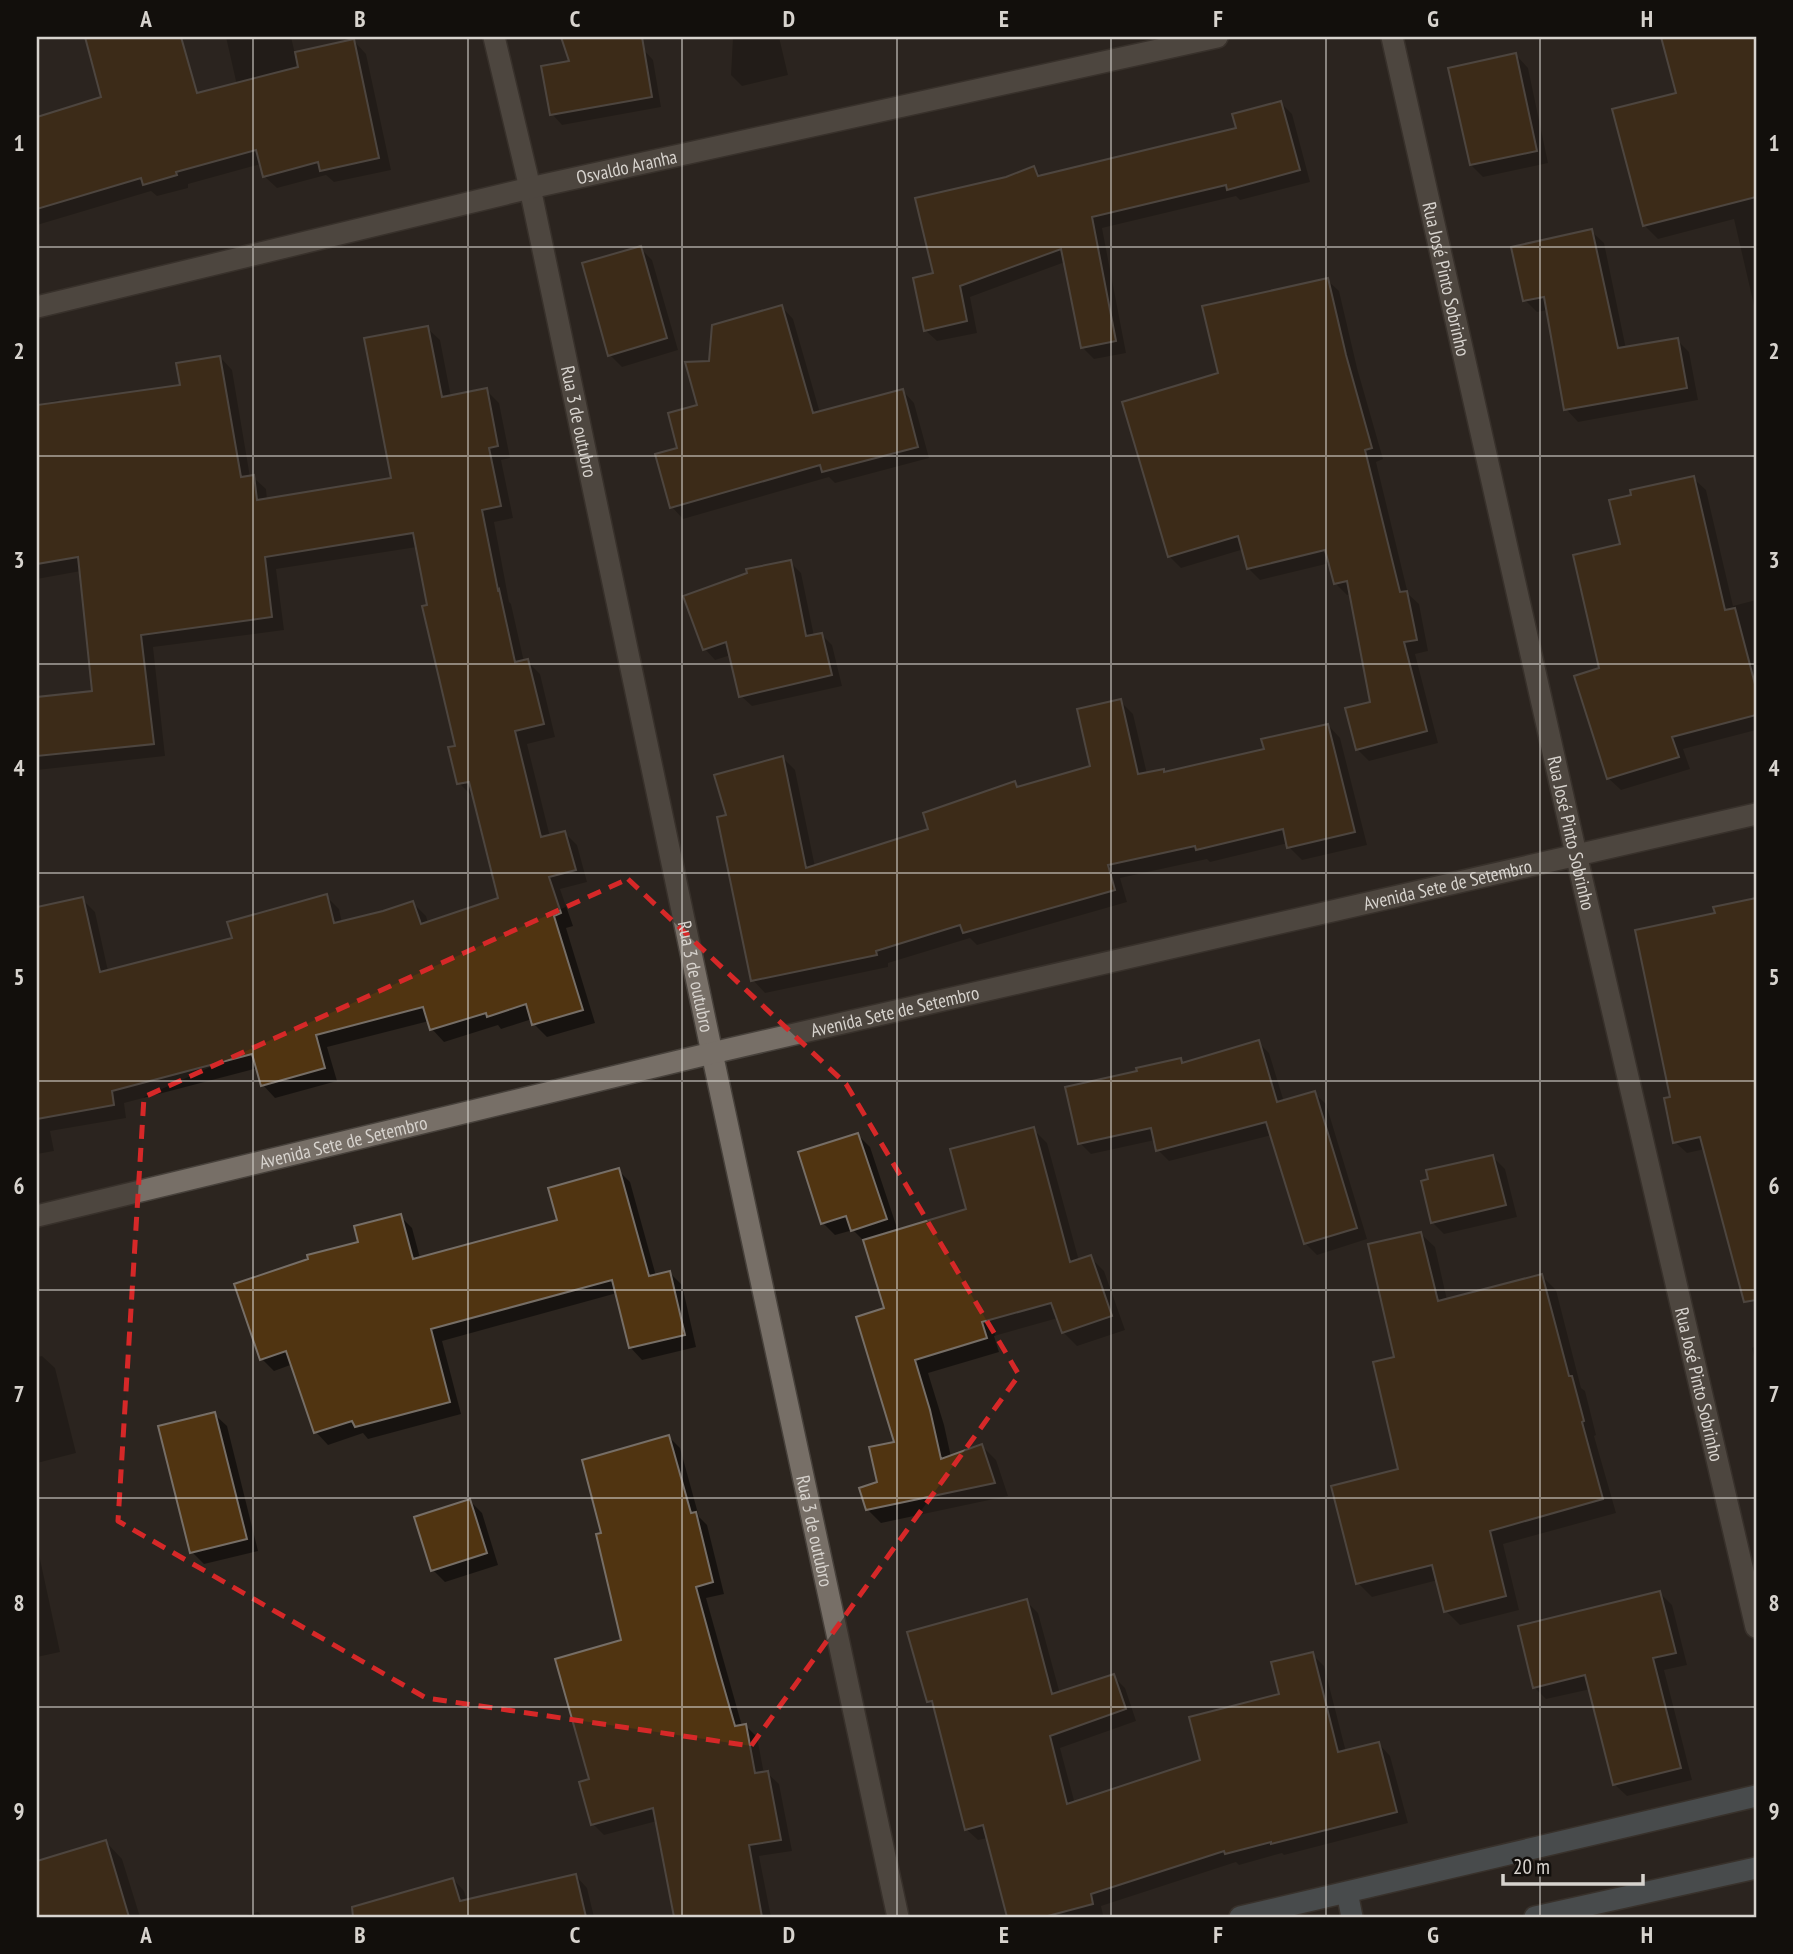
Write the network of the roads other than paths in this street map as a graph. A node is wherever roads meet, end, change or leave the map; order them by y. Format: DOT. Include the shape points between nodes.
graph roads {
  1 [pos="494,37"];
  2 [pos="1217,37"];
  3 [pos="1392,37"];
  4 [pos="530,188"];
  5 [pos="37,307"];
  6 [pos="1756,814"];
  7 [pos="1576,854"];
  8 [pos="712,1053"];
  9 [pos="37,1216"];
  10 [pos="1756,1627"];
  11 [pos="1756,1796"];
  12 [pos="1756,1868"];
  13 [pos="1347,1892"];
  14 [pos="898,1917"];
  15 [pos="1240,1917"];
  16 [pos="1352,1917"];
  17 [pos="1535,1917"];
  1 -- 4 [label="street, Rua 3 de outubro"];
  2 -- 4 [label="street, Osvaldo Aranha"];
  3 -- 7 [label="street, Rua José Pinto Sobrinho"];
  4 -- 5 [label="street, Osvaldo Aranha"];
  4 -- 8 [label="street, Rua 3 de outubro"];
  6 -- 7 [label="street, Avenida Sete de Setembro"];
  7 -- 8 [label="street, Avenida Sete de Setembro"];
  7 -- 10 [label="street, Rua José Pinto Sobrinho"];
  8 -- 9 [label="street, Avenida Sete de Setembro"];
  8 -- 14 [label="street, Rua 3 de outubro"];
  11 -- 13 [label="street"];
  12 -- 17 [label="street"];
  13 -- 15 [label="street"];
  13 -- 16 [label="street"];
}
